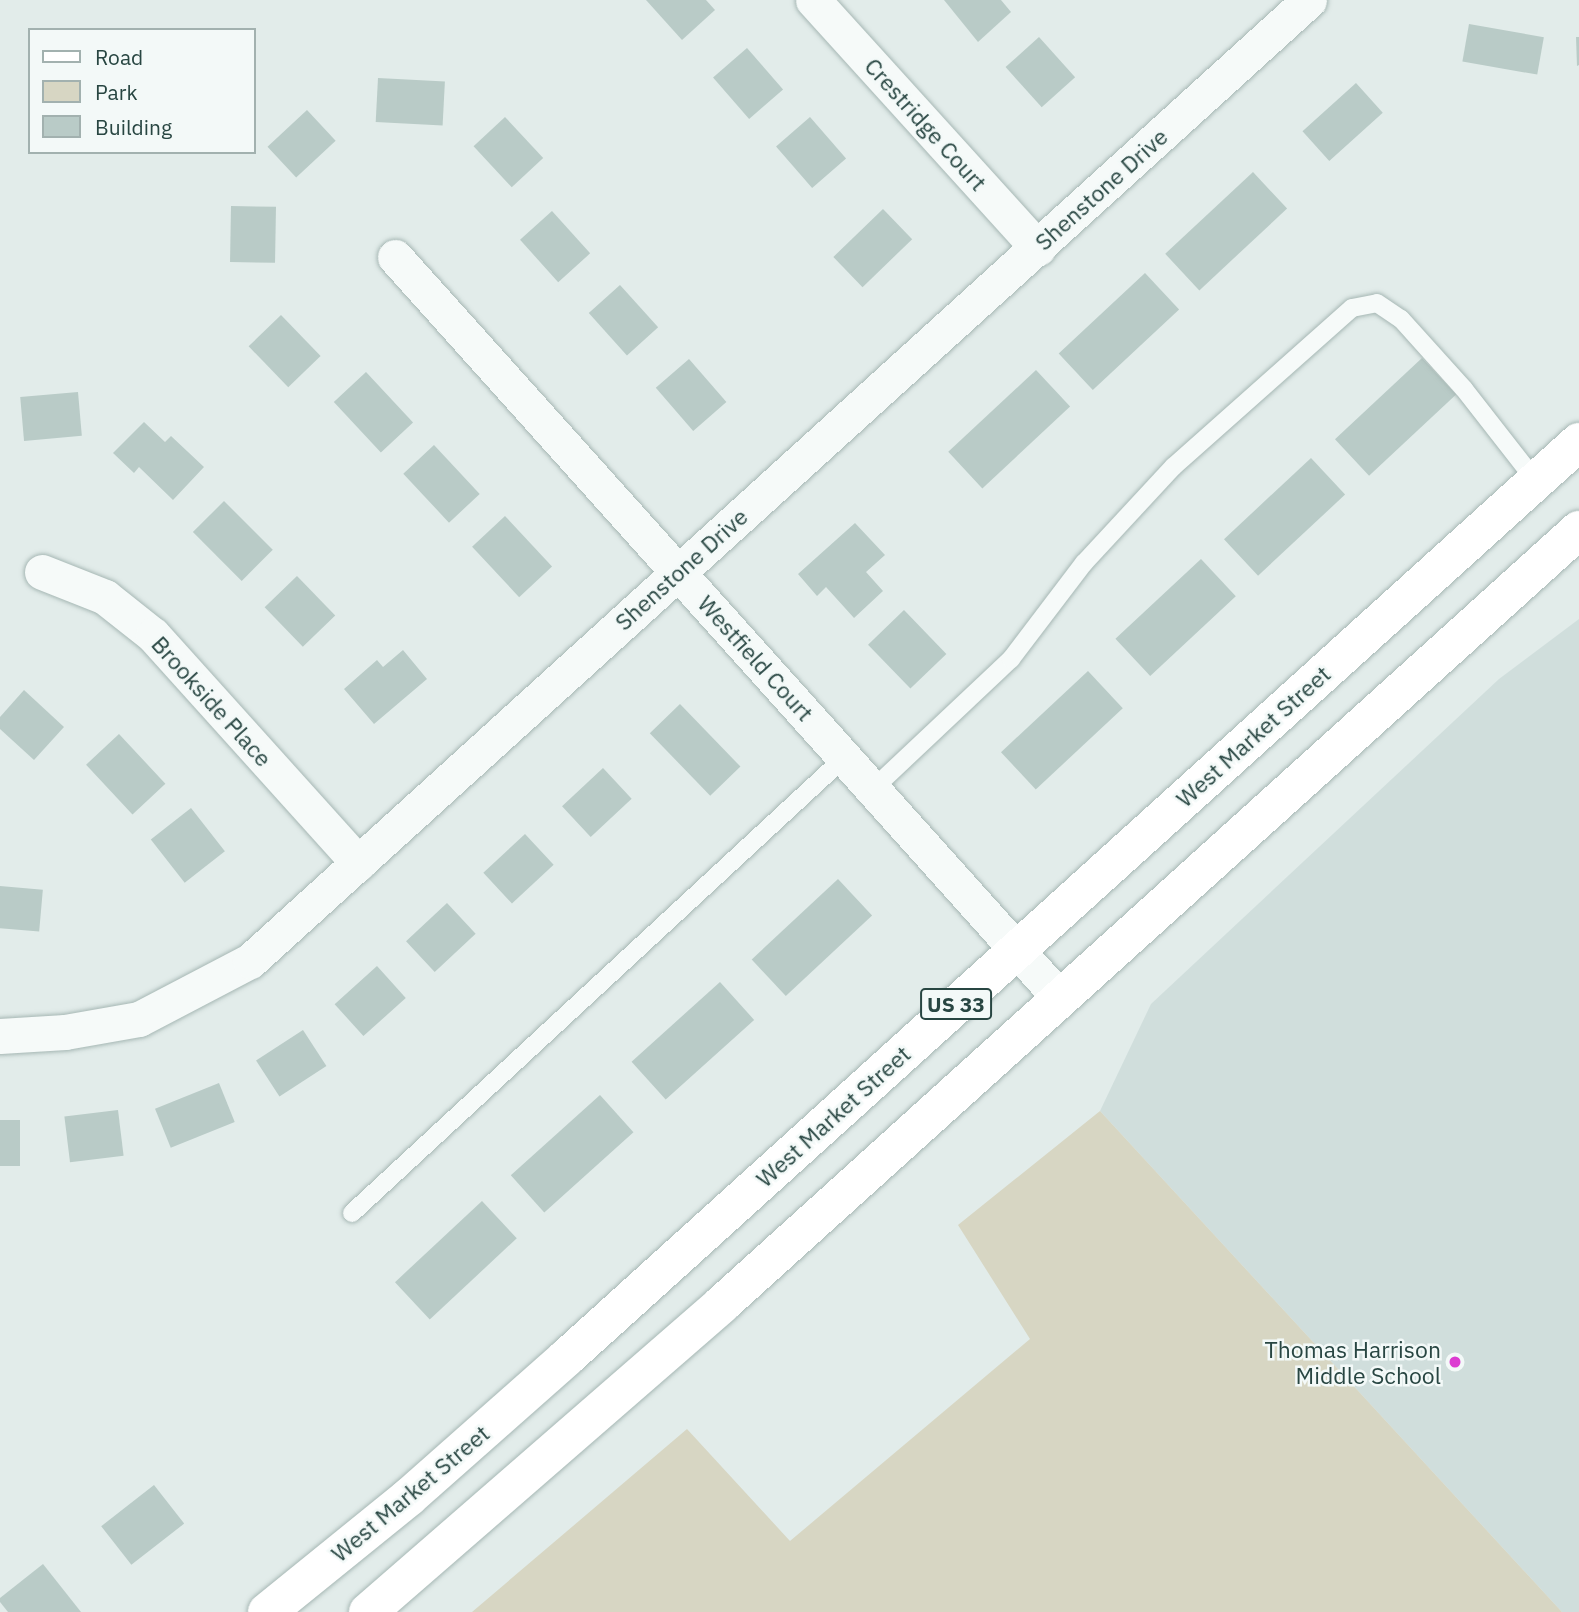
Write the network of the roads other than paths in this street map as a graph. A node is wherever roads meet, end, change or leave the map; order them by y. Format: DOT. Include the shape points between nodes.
graph roads {
  1 [pos="813,0"];
  2 [pos="1309,0"];
  3 [pos="1038,248"];
  4 [pos="394,257"];
  5 [pos="1579,442"];
  6 [pos="1536,481"];
  7 [pos="1579,530"];
  8 [pos="679,571"];
  9 [pos="42,572"];
  10 [pos="845,757"];
  11 [pos="873,789"];
  12 [pos="358,863"];
  13 [pos="1015,950"];
  14 [pos="1059,998"];
  15 [pos="0,1036"];
  16 [pos="352,1213"];
  17 [pos="267,1612"];
  18 [pos="368,1612"];
  1 -- 3 [label="street, Crestridge Court"];
  2 -- 3 [label="street, Shenstone Drive"];
  3 -- 8 [label="street, Shenstone Drive"];
  4 -- 8 [label="street, Westfield Court"];
  5 -- 6 [label="main road, West Market Street / US 33"];
  6 -- 11 [label="lane" via="1464,389 1395,313 1373,302 1352,309 1174,467 1084,563 1011,659"];
  6 -- 13 [label="main road, West Market Street / US 33"];
  7 -- 14 [label="main road, US 33"];
  8 -- 10 [label="street, Westfield Court"];
  8 -- 12 [label="street, Shenstone Drive"];
  9 -- 12 [label="street, Brookside Place" via="105,597 153,635"];
  10 -- 11 [label="street, Westfield Court"];
  10 -- 16 [label="lane"];
  11 -- 13 [label="street, Westfield Court"];
  12 -- 15 [label="street, Shenstone Drive" via="250,961 211,985 139,1019 65,1032"];
  13 -- 14 [label="street, Westfield Court"];
  13 -- 17 [label="main road, West Market Street / US 33" via="504,1413"];
  14 -- 18 [label="main road, US 33" via="592,1420"];
}
